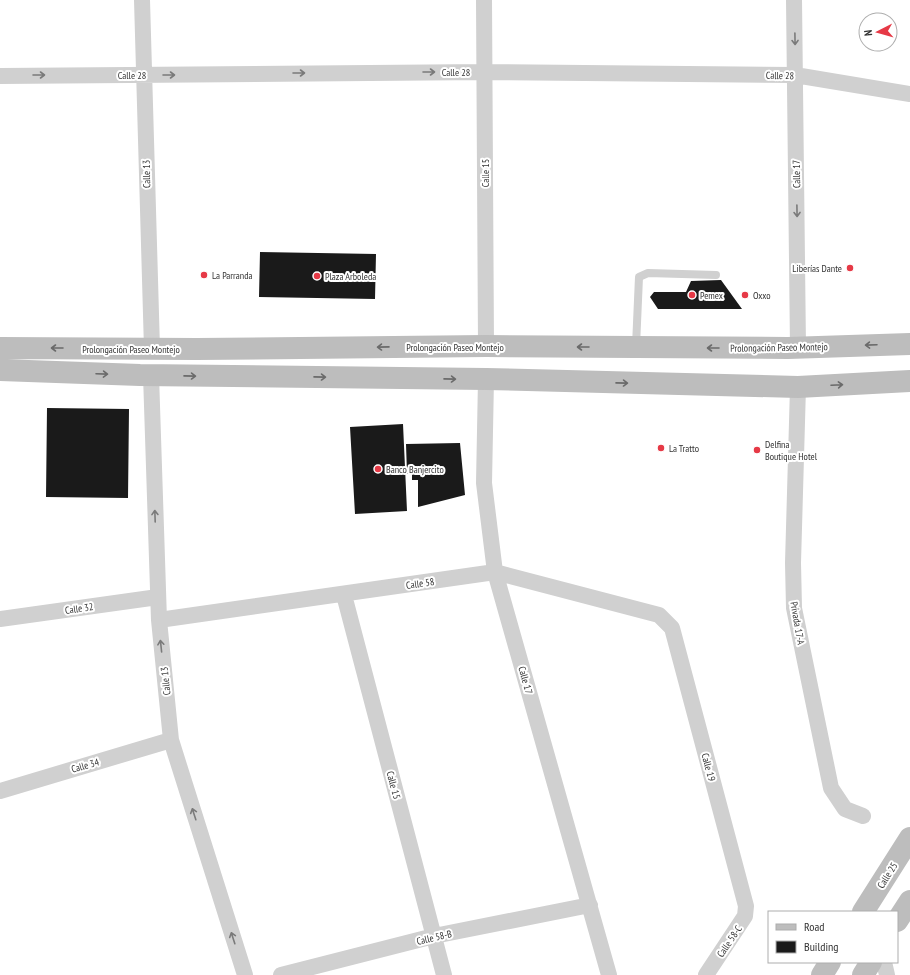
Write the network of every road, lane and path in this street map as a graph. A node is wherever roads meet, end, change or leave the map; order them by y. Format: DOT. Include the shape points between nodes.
graph roads {
  1 [pos="142,0"];
  2 [pos="484,0"];
  3 [pos="794,0"];
  4 [pos="485,72"];
  5 [pos="144,75"];
  6 [pos="796,75"];
  7 [pos="0,76"];
  8 [pos="910,94"];
  9 [pos="716,275"];
  10 [pos="910,344"];
  11 [pos="486,346"];
  12 [pos="636,347"];
  13 [pos="0,348"];
  14 [pos="798,348"];
  15 [pos="152,349"];
  16 [pos="0,370"];
  17 [pos="63,372"];
  18 [pos="151,375"];
  19 [pos="486,379"];
  20 [pos="0,380"];
  21 [pos="910,381"];
  22 [pos="798,387"];
  23 [pos="494,572"];
  24 [pos="344,594"];
  25 [pos="158,597"];
  26 [pos="0,619"];
  27 [pos="159,620"];
  28 [pos="672,628"];
  29 [pos="171,740"];
  30 [pos="0,791"];
  31 [pos="863,816"];
  32 [pos="910,838"];
  33 [pos="910,901"];
  34 [pos="590,905"];
  35 [pos="746,906"];
  36 [pos="864,911"];
  37 [pos="898,919"];
  38 [pos="434,936"];
  39 [pos="829,963"];
  40 [pos="870,963"];
  41 [pos="884,963"];
  42 [pos="245,975"];
  43 [pos="281,975"];
  44 [pos="444,975"];
  45 [pos="609,975"];
  46 [pos="706,975"];
  47 [pos="822,975"];
  48 [pos="863,975"];
  49 [pos="887,975"];
  1 -- 5 [label="street, Calle 13"];
  2 -- 4 [label="street, Calle 15"];
  3 -- 6 [label="street, Calle 17, one-way"];
  5 -- 4 [label="street, Calle 28, one-way"];
  4 -- 6 [label="street, Calle 28"];
  4 -- 11 [label="street, Calle 15"];
  7 -- 5 [label="street, Calle 28, one-way"];
  5 -- 15 [label="street, Calle 13"];
  6 -- 8 [label="street, Calle 28"];
  6 -- 14 [label="street, Calle 17, one-way"];
  9 -- 12 [label="lane" via="648,273 639,277"];
  10 -- 14 [label="main road, Prolongación Paseo Montejo, one-way"];
  12 -- 11 [label="main road, Prolongación Paseo Montejo, one-way"];
  11 -- 15 [label="main road, Prolongación Paseo Montejo, one-way"];
  14 -- 12 [label="main road, Prolongación Paseo Montejo, one-way"];
  15 -- 13 [label="main road, Prolongación Paseo Montejo, one-way"];
  16 -- 17 [label="main road"];
  17 -- 18 [label="main road, one-way"];
  17 -- 20 [label="main road"];
  18 -- 19 [label="main road, one-way"];
  25 -- 18 [label="street, Calle 13, one-way"];
  19 -- 22 [label="main road, one-way"];
  19 -- 23 [label="street, Calle 17" via="484,483"];
  22 -- 21 [label="main road, one-way"];
  22 -- 31 [label="street, Privada 17-A" via="794,608 831,788 845,809"];
  23 -- 24 [label="street, Calle 58"];
  23 -- 28 [label="street, Calle 58" via="659,615"];
  23 -- 34 [label="street, Calle 17"];
  24 -- 27 [label="street, Calle 58"];
  24 -- 38 [label="street, Calle 15"];
  25 -- 26 [label="street, Calle 32"];
  25 -- 27 [label="street, Calle 13"];
  29 -- 27 [label="street, Calle 13, one-way"];
  28 -- 35 [label="street, Calle 19"];
  29 -- 30 [label="street, Calle 34"];
  42 -- 29 [label="street, Calle 13, one-way"];
  32 -- 36 [label="main road, Calle 25"];
  33 -- 37 [label="main road"];
  34 -- 38 [label="street, Calle 58-B"];
  34 -- 45 [label="street, Calle 17"];
  35 -- 46 [label="street, Calle 58-C" via="745,916"];
  38 -- 43 [label="street, Calle 58-B"];
  38 -- 44 [label="street, Calle 15"];
  39 -- 47 [label="main road"];
  40 -- 48 [label="main road"];
  41 -- 49 [label="street"];
}
